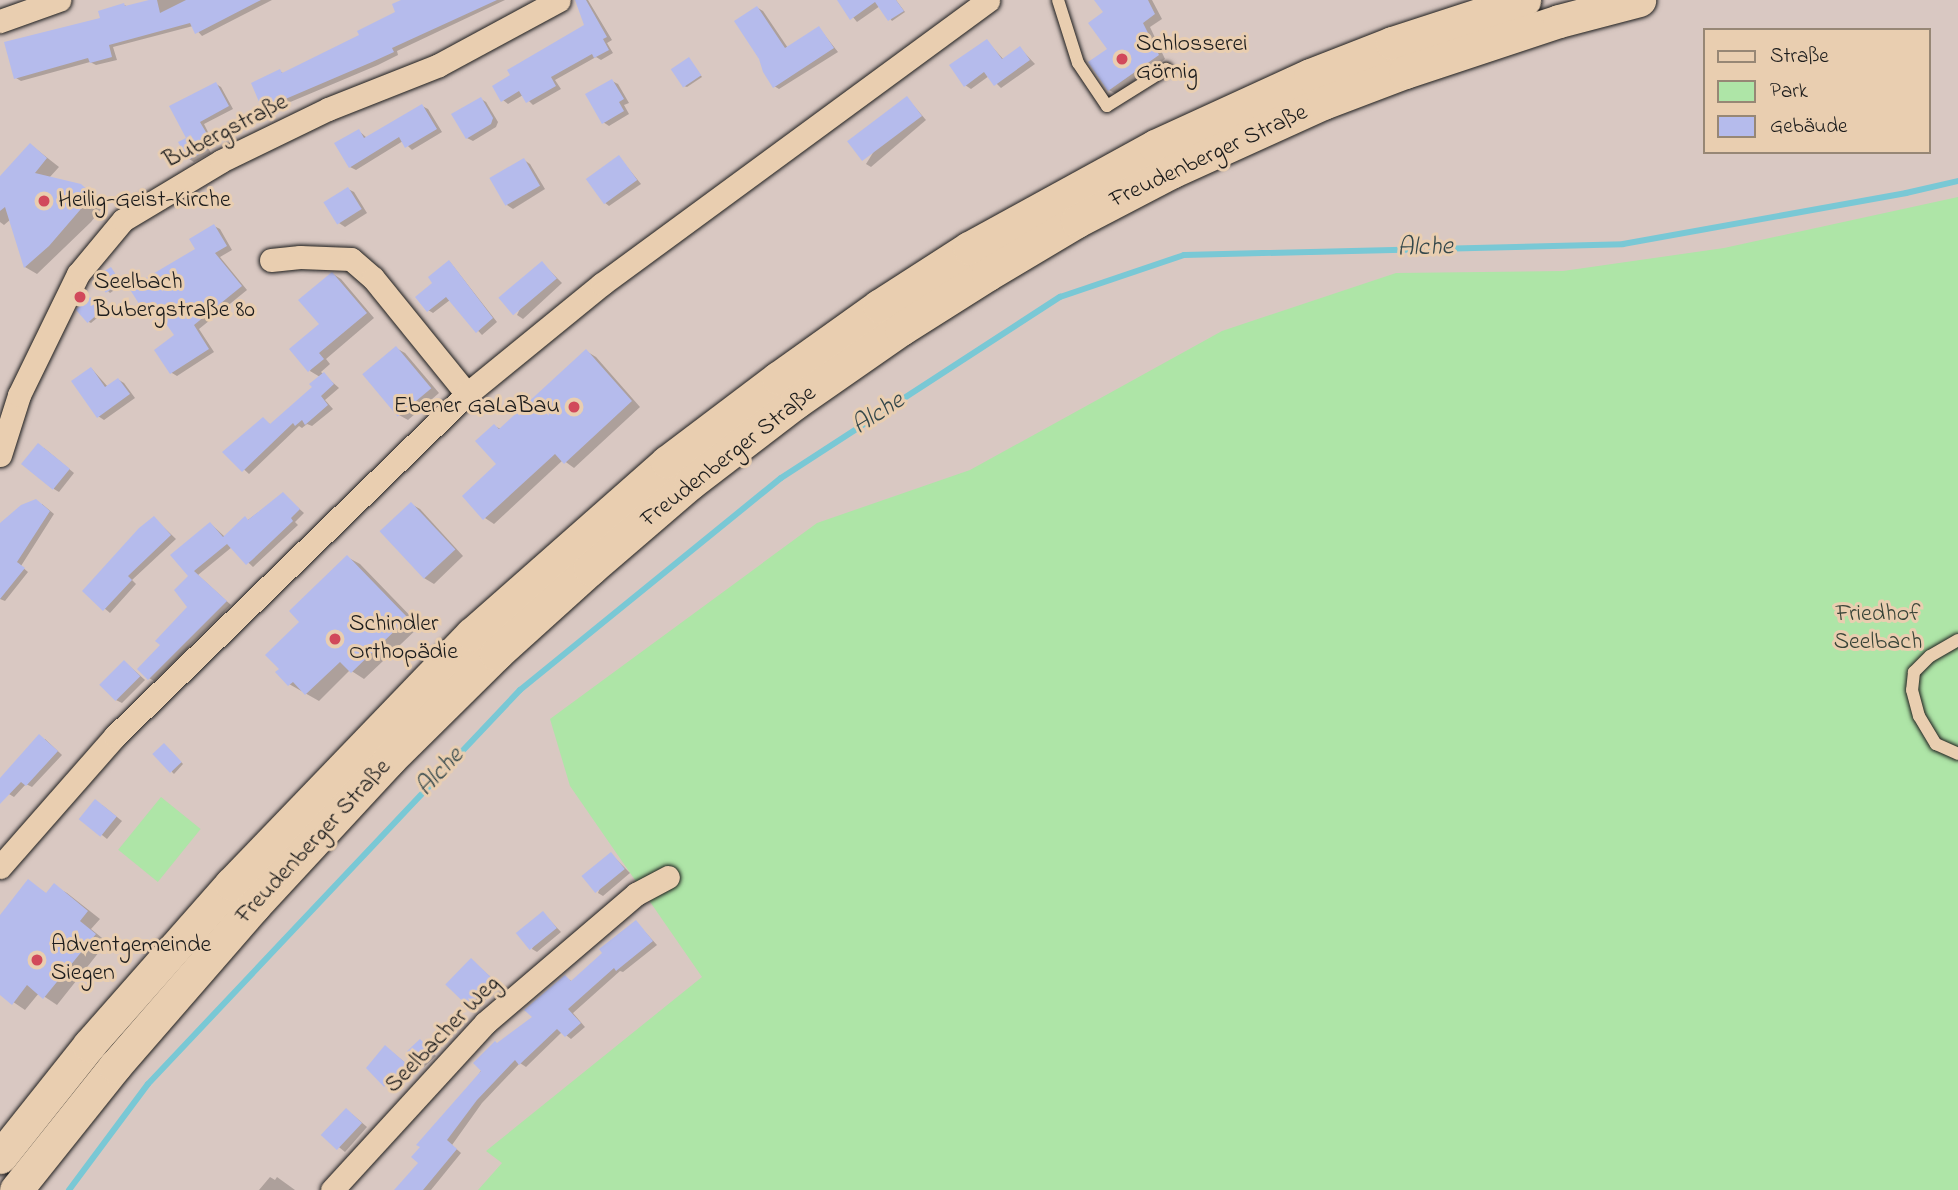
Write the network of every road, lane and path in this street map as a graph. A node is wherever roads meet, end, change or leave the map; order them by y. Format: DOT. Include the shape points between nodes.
graph roads {
  1 [pos="59,0"];
  2 [pos="559,0"];
  3 [pos="988,0"];
  4 [pos="1058,0"];
  5 [pos="1524,0"];
  6 [pos="1639,0"];
  7 [pos="0,21"];
  8 [pos="1166,69"];
  9 [pos="271,260"];
  10 [pos="467,394"];
  11 [pos="0,454"];
  12 [pos="1958,640"];
  13 [pos="1958,754"];
  14 [pos="0,866"];
  15 [pos="668,877"];
  16 [pos="0,1157"];
  17 [pos="16,1190"];
  18 [pos="332,1190"];
  1 -- 7 [label="street"];
  2 -- 11 [label="street, Bubergstraße" via="439,65 328,109 221,161 124,220 78,274 19,394"];
  3 -- 10 [label="street" via="602,284"];
  4 -- 8 [label="lane" via="1078,63 1107,106"];
  5 -- 16 [label="main road, Freudenberger Straße" via="1310,75 1155,146 969,248 766,386 567,546 383,723 222,894 89,1045"];
  6 -- 17 [label="main road, Freudenberger Straße" via="1405,72 1171,172 988,274 796,402 590,569 389,760 132,1046"];
  9 -- 10 [label="street" via="351,259 373,278"];
  10 -- 14 [label="street" via="115,736"];
  12 -- 13 [label="lane" via="1930,656 1914,672 1912,690 1919,716 1936,744"];
  15 -- 18 [label="street, Seelbacher Weg" via="636,894 485,1023"];
}
